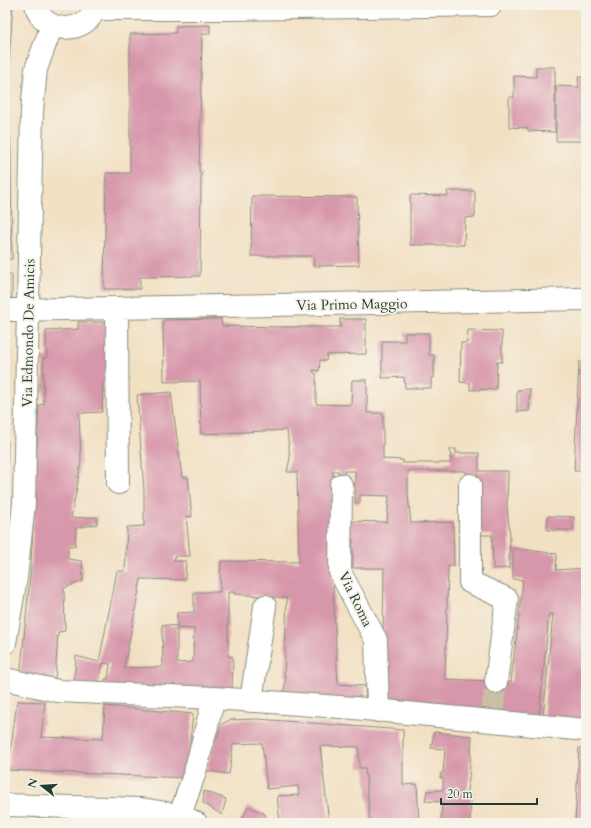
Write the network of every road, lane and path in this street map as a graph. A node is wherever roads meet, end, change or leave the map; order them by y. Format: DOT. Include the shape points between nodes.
graph roads {
  1 [pos="36,5"];
  2 [pos="491,5"];
  3 [pos="96,7"];
  4 [pos="52,25"];
  5 [pos="586,299"];
  6 [pos="19,309"];
  7 [pos="117,309"];
  8 [pos="118,484"];
  9 [pos="341,485"];
  10 [pos="470,485"];
  11 [pos="265,606"];
  12 [pos="5,642"];
  13 [pos="5,679"];
  14 [pos="496,682"];
  15 [pos="214,698"];
  16 [pos="251,701"];
  17 [pos="378,711"];
  18 [pos="586,730"];
  19 [pos="5,805"];
  20 [pos="188,819"];
  1 -- 4 [label="street" via="43,18"];
  2 -- 3 [label="street" via="230,9"];
  3 -- 4 [label="street" via="90,18 82,24 72,28"];
  4 -- 6 [label="street, Via Edmondo De Amicis" via="35,76"];
  5 -- 7 [label="street, Via Primo Maggio"];
  6 -- 7 [label="street, Via Primo Maggio"];
  6 -- 12 [label="street, Via Edmondo De Amicis" via="16,578"];
  7 -- 8 [label="street"];
  9 -- 17 [label="street, Via Roma" via="340,572 376,640"];
  10 -- 14 [label="street" via="470,582 507,599"];
  11 -- 16 [label="street"];
  13 -- 15 [label="street" via="58,691"];
  15 -- 16 [label="street"];
  15 -- 20 [label="street" via="195,772"];
  16 -- 17 [label="street"];
  17 -- 18 [label="street" via="491,718"];
  19 -- 20 [label="street" via="141,809"];
}
